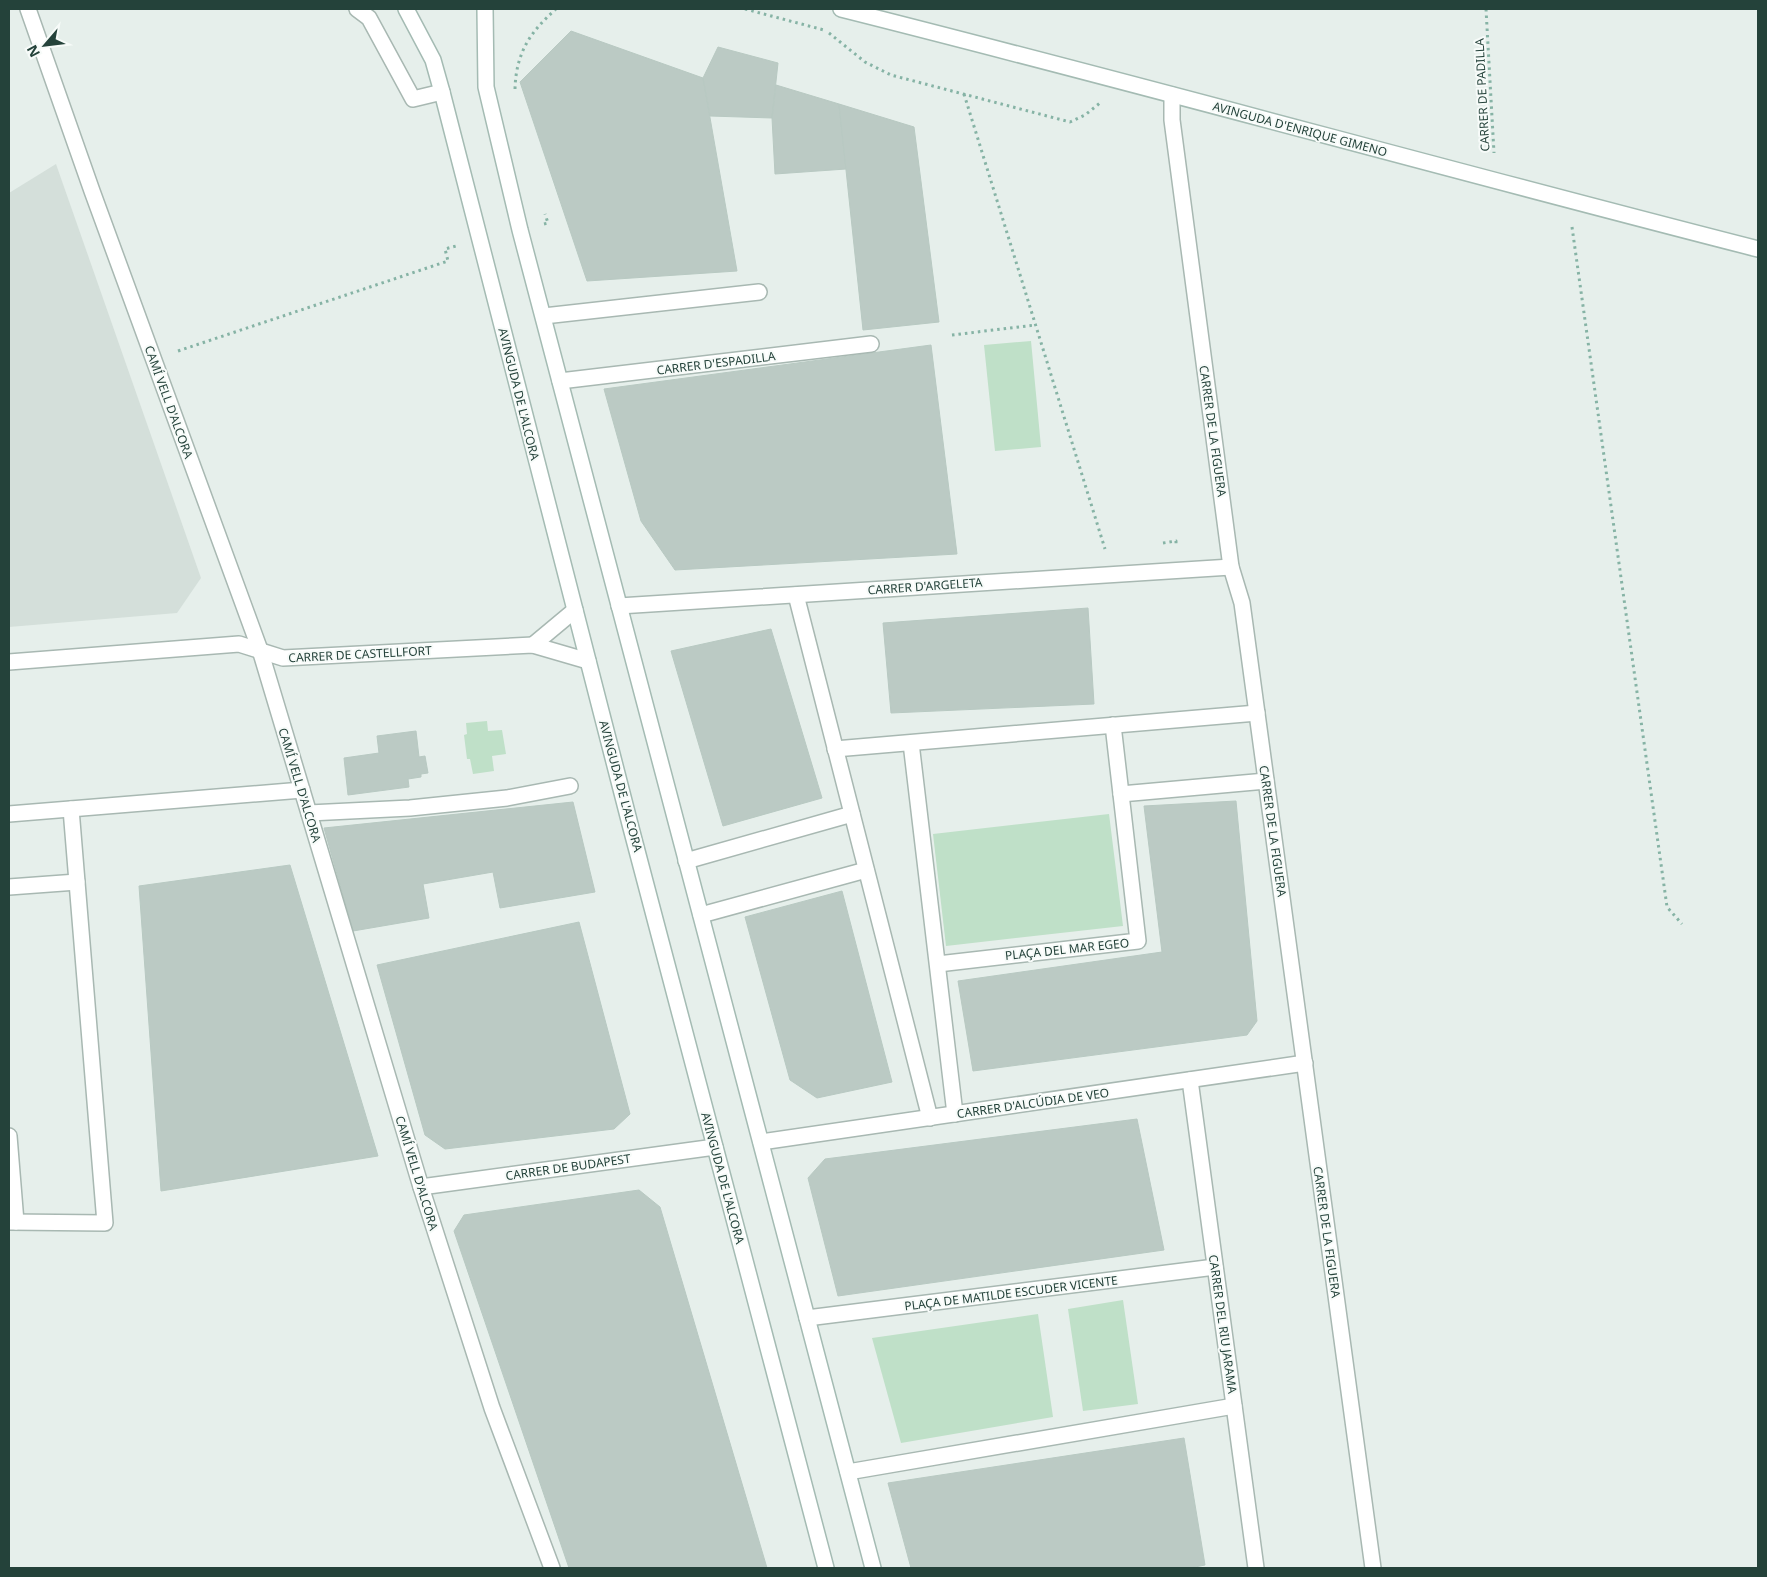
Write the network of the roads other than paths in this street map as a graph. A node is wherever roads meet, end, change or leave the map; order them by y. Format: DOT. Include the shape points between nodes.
graph roads {
  1 [pos="28,9"];
  2 [pos="357,9"];
  3 [pos="406,9"];
  4 [pos="485,9"];
  5 [pos="841,9"];
  6 [pos="442,92"];
  7 [pos="1172,95"];
  8 [pos="1758,249"];
  9 [pos="759,292"];
  10 [pos="544,316"];
  11 [pos="871,344"];
  12 [pos="560,381"];
  13 [pos="1232,567"];
  14 [pos="796,595"];
  15 [pos="619,606"];
  16 [pos="575,610"];
  17 [pos="534,645"];
  18 [pos="260,650"];
  19 [pos="588,661"];
  20 [pos="9,662"];
  21 [pos="1257,713"];
  22 [pos="1113,725"];
  23 [pos="912,743"];
  24 [pos="835,749"];
  25 [pos="1266,781"];
  26 [pos="570,786"];
  27 [pos="302,790"];
  28 [pos="1121,794"];
  29 [pos="71,809"];
  30 [pos="309,813"];
  31 [pos="9,814"];
  32 [pos="852,814"];
  33 [pos="686,861"];
  34 [pos="866,870"];
  35 [pos="77,882"];
  36 [pos="9,887"];
  37 [pos="701,915"];
  38 [pos="938,964"];
  39 [pos="1304,1063"];
  40 [pos="1190,1080"];
  41 [pos="955,1114"];
  42 [pos="930,1118"];
  43 [pos="9,1136"];
  44 [pos="761,1142"];
  45 [pos="715,1147"];
  46 [pos="421,1187"];
  47 [pos="12,1222"];
  48 [pos="1215,1267"];
  49 [pos="807,1318"];
  50 [pos="1234,1406"];
  51 [pos="848,1472"];
  52 [pos="552,1568"];
  53 [pos="826,1568"];
  54 [pos="873,1568"];
  55 [pos="1256,1568"];
  56 [pos="1373,1568"];
  1 -- 18 [label="street, CAMÍ VELL D'ALCORA"];
  2 -- 6 [label="street" via="369,18 413,99"];
  3 -- 6 [label="street, AVINGUDA DE L'ALCORA" via="433,60"];
  4 -- 10 [label="street" via="486,87"];
  5 -- 7 [label="street, AVINGUDA D'ENRIQUE GIMENO"];
  6 -- 16 [label="street, AVINGUDA DE L'ALCORA"];
  7 -- 8 [label="street, AVINGUDA D'ENRIQUE GIMENO"];
  7 -- 13 [label="street, CARRER DE LA FIGUERA" via="1172,120"];
  9 -- 10 [label="street"];
  10 -- 12 [label="street"];
  11 -- 12 [label="street, CARRER D'ESPADILLA"];
  12 -- 15 [label="street"];
  13 -- 14 [label="street, CARRER D'ARGELETA"];
  13 -- 21 [label="street, CARRER DE LA FIGUERA" via="1242,603"];
  14 -- 15 [label="street, CARRER D'ARGELETA"];
  14 -- 24 [label="street"];
  15 -- 33 [label="street"];
  16 -- 17 [label="street"];
  16 -- 19 [label="street, AVINGUDA DE L'ALCORA"];
  17 -- 18 [label="street, CARRER DE CASTELLFORT" via="283,658"];
  17 -- 19 [label="street, CARRER DE CASTELLFORT"];
  18 -- 20 [label="street, CARRER DE CASTELLFORT" via="239,644"];
  18 -- 27 [label="street, CAMÍ VELL D'ALCORA"];
  19 -- 45 [label="street, AVINGUDA DE L'ALCORA"];
  21 -- 22 [label="street"];
  21 -- 25 [label="street, CARRER DE LA FIGUERA"];
  22 -- 23 [label="street"];
  22 -- 28 [label="street, PLAÇA DEL MAR EGEO"];
  23 -- 24 [label="street"];
  23 -- 38 [label="street"];
  24 -- 32 [label="street"];
  25 -- 28 [label="street"];
  25 -- 39 [label="street, CARRER DE LA FIGUERA"];
  26 -- 30 [label="street" via="507,798 410,808"];
  27 -- 29 [label="street"];
  27 -- 30 [label="street, CAMÍ VELL D'ALCORA"];
  28 -- 38 [label="street, PLAÇA DEL MAR EGEO" via="1138,941"];
  29 -- 31 [label="street"];
  29 -- 35 [label="street"];
  30 -- 46 [label="street, CAMÍ VELL D'ALCORA"];
  32 -- 33 [label="street"];
  32 -- 34 [label="street"];
  33 -- 37 [label="street"];
  34 -- 37 [label="street"];
  34 -- 42 [label="street"];
  35 -- 36 [label="street"];
  35 -- 47 [label="street" via="105,1224"];
  37 -- 44 [label="street"];
  38 -- 41 [label="street"];
  39 -- 40 [label="street, CARRER D'ALCÚDIA DE VEO"];
  39 -- 56 [label="street, CARRER DE LA FIGUERA"];
  40 -- 41 [label="street, CARRER D'ALCÚDIA DE VEO"];
  40 -- 48 [label="street, CARRER DEL RIU JARAMA"];
  41 -- 42 [label="street, CARRER D'ALCÚDIA DE VEO"];
  42 -- 44 [label="street, CARRER D'ALCÚDIA DE VEO"];
  43 -- 47 [label="street"];
  44 -- 49 [label="street"];
  45 -- 46 [label="street, CARRER DE BUDAPEST"];
  45 -- 53 [label="street, AVINGUDA DE L'ALCORA"];
  46 -- 52 [label="street, CAMÍ VELL D'ALCORA" via="492,1408"];
  48 -- 49 [label="street, PLAÇA DE MATILDE ESCUDER VICENTE"];
  48 -- 50 [label="street, CARRER DEL RIU JARAMA"];
  49 -- 51 [label="street"];
  50 -- 51 [label="street"];
  50 -- 55 [label="street, CARRER DEL RIU JARAMA"];
  51 -- 54 [label="street"];
}
